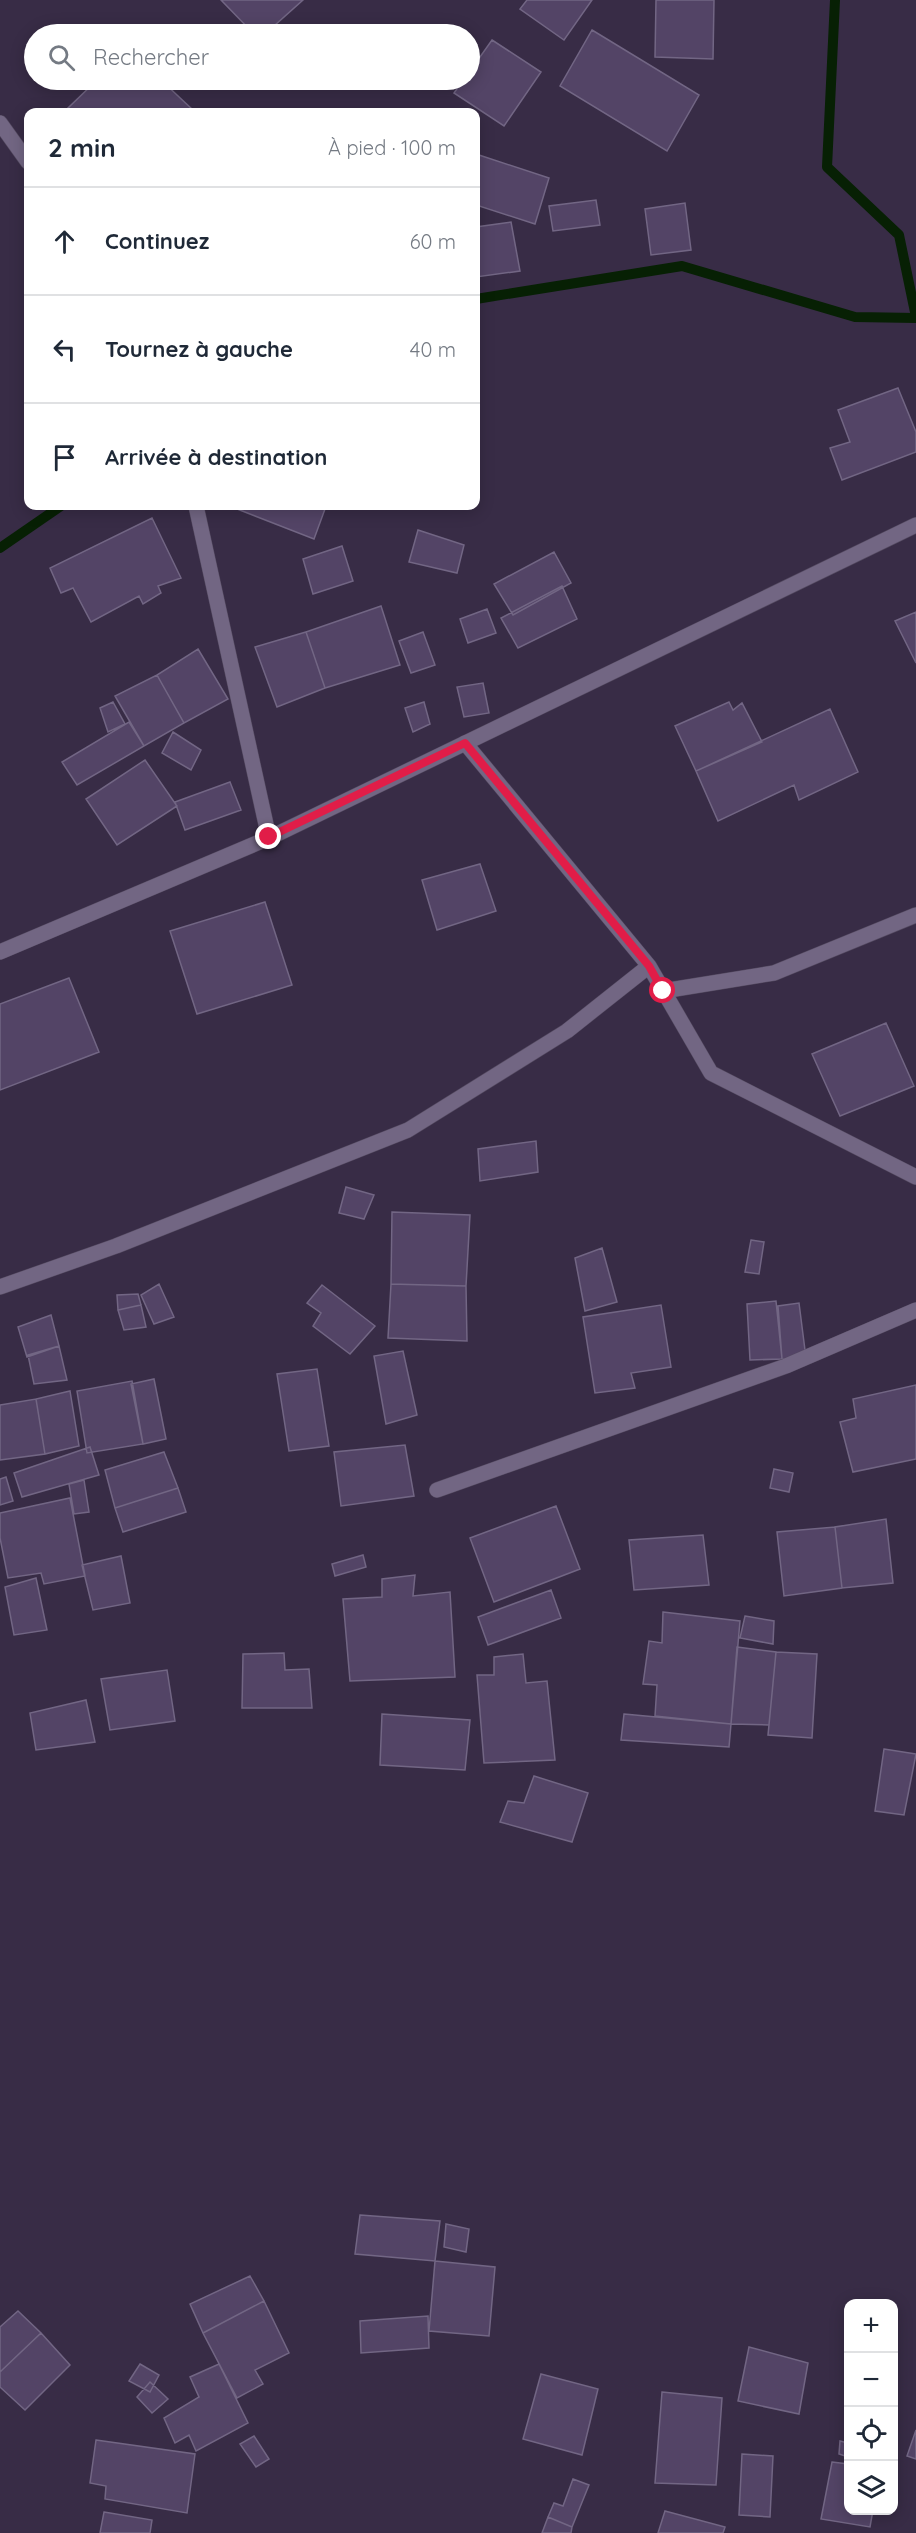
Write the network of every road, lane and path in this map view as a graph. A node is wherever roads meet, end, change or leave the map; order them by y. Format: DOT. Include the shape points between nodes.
graph roads {
  1 [pos="0,123"];
  2 [pos="24,156"];
  3 [pos="197,510"];
  4 [pos="916,525"];
  5 [pos="465,743"];
  6 [pos="269,837"];
  7 [pos="916,915"];
  8 [pos="0,952"];
  9 [pos="649,966"];
  10 [pos="663,991"];
  11 [pos="916,1177"];
  12 [pos="0,1287"];
  13 [pos="916,1311"];
  14 [pos="437,1490"];
  1 -- 2 [label="street"];
  3 -- 6 [label="street"];
  4 -- 5 [label="street"];
  5 -- 6 [label="street"];
  5 -- 9 [label="street"];
  6 -- 8 [label="street"];
  7 -- 10 [label="street" via="774,973"];
  9 -- 10 [label="street"];
  9 -- 12 [label="street" via="567,1031 408,1130 116,1246"];
  10 -- 11 [label="street" via="711,1073"];
  13 -- 14 [label="street" via="786,1366"];
}
